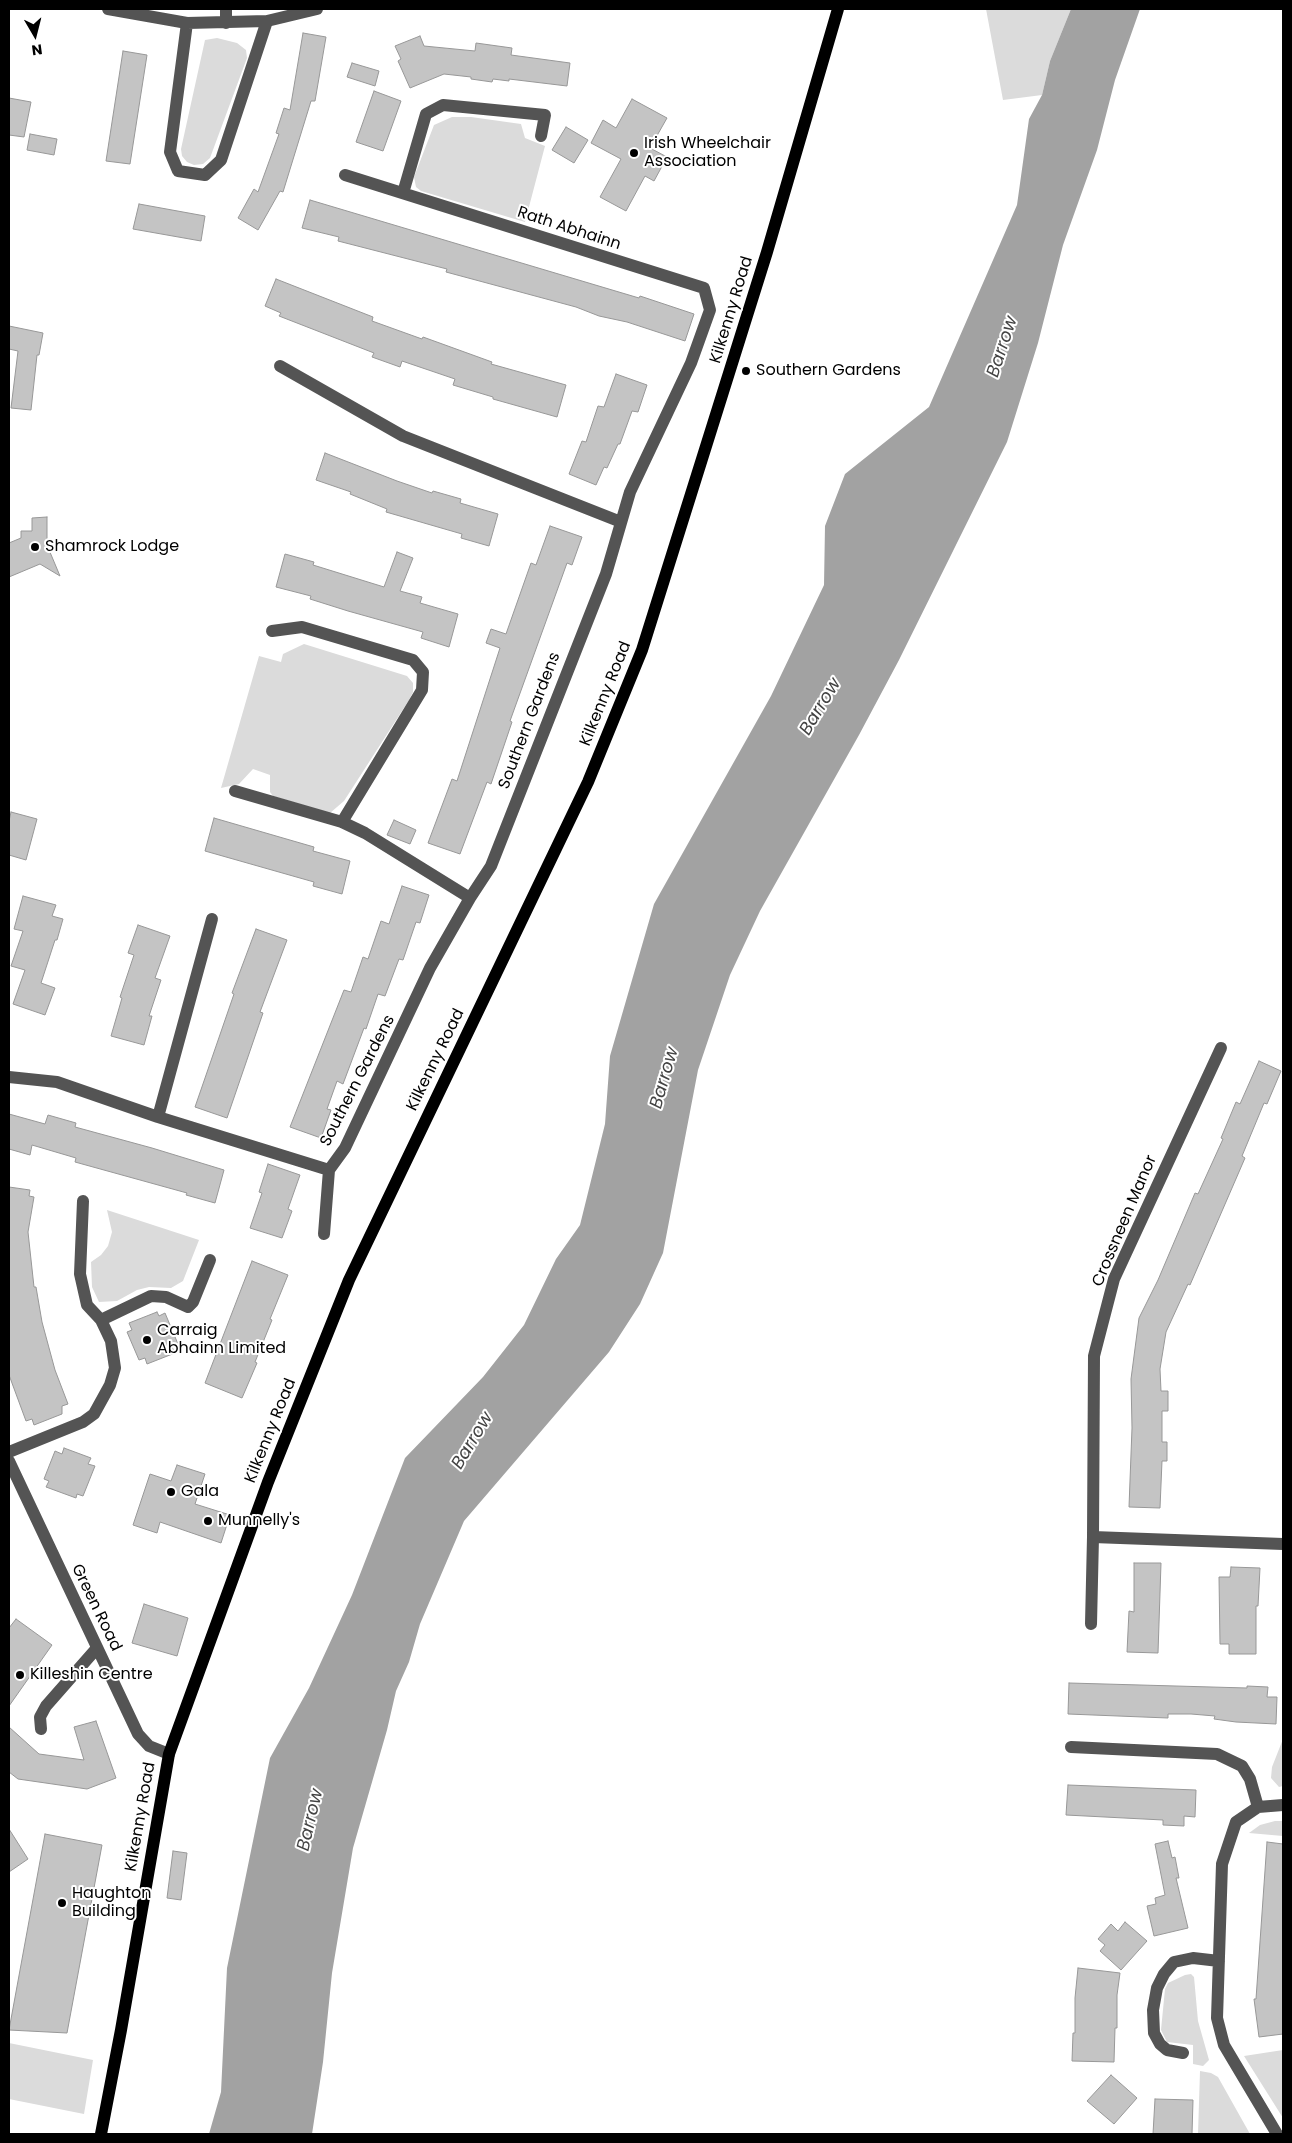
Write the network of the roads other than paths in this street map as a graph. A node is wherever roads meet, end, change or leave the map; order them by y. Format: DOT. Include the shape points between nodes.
graph roads {
  1 [pos="108,9"];
  2 [pos="226,9"];
  3 [pos="317,9"];
  4 [pos="838,9"];
  5 [pos="268,21"];
  6 [pos="187,23"];
  7 [pos="226,23"];
  8 [pos="541,136"];
  9 [pos="346,175"];
  10 [pos="403,193"];
  11 [pos="710,310"];
  12 [pos="280,366"];
  13 [pos="621,522"];
  14 [pos="272,631"];
  15 [pos="235,791"];
  16 [pos="342,822"];
  17 [pos="470,898"];
  18 [pos="212,919"];
  19 [pos="1221,1048"];
  20 [pos="9,1078"];
  21 [pos="158,1117"];
  22 [pos="329,1170"];
  23 [pos="83,1201"];
  24 [pos="324,1234"];
  25 [pos="210,1260"];
  26 [pos="102,1320"];
  27 [pos="9,1452"];
  28 [pos="9,1462"];
  29 [pos="1093,1536"];
  30 [pos="1283,1544"];
  31 [pos="1091,1624"];
  32 [pos="97,1648"];
  33 [pos="41,1729"];
  34 [pos="1071,1747"];
  35 [pos="169,1754"];
  36 [pos="1283,1805"];
  37 [pos="1258,1807"];
  38 [pos="1220,1960"];
  39 [pos="1183,2053"];
  40 [pos="101,2134"];
  41 [pos="1277,2134"];
  1 -- 6 [label="street"];
  2 -- 7 [label="street"];
  3 -- 5 [label="street"];
  4 -- 35 [label="main road, Kilkenny Road" via="767,252 642,650 588,782 349,1280 265,1491"];
  5 -- 6 [label="street" via="221,160 205,175 178,170 170,152"];
  5 -- 7 [label="street"];
  6 -- 7 [label="street"];
  8 -- 10 [label="street" via="545,115 443,105 426,114"];
  9 -- 10 [label="street, Rath Abhainn"];
  10 -- 11 [label="street, Rath Abhainn" via="704,288"];
  11 -- 13 [label="street, Southern Gardens" via="691,363 630,492"];
  12 -- 13 [label="street" via="403,436"];
  13 -- 17 [label="street, Southern Gardens" via="606,574 491,866"];
  14 -- 16 [label="street" via="302,627 413,660 423,672 422,690"];
  15 -- 16 [label="street"];
  16 -- 17 [label="street"];
  17 -- 22 [label="street, Southern Gardens" via="430,968 345,1148"];
  18 -- 21 [label="street"];
  19 -- 29 [label="street, Crossneen Manor" via="1114,1279 1094,1356"];
  20 -- 21 [label="street, Southern Gardens" via="56,1082"];
  21 -- 22 [label="street, Southern Gardens"];
  22 -- 24 [label="street, Southern Gardens"];
  23 -- 26 [label="street" via="80,1274 87,1304"];
  25 -- 26 [label="street" via="193,1302 188,1306 166,1297 151,1296"];
  26 -- 27 [label="street" via="111,1342 115,1368 110,1385 94,1414 83,1422"];
  28 -- 32 [label="street, Green Road"];
  29 -- 30 [label="street"];
  29 -- 31 [label="street, Crossneen Manor"];
  32 -- 33 [label="street" via="46,1706 40,1717"];
  32 -- 35 [label="street, Green Road" via="138,1734 149,1746"];
  34 -- 37 [label="street" via="1218,1754 1242,1766"];
  35 -- 40 [label="main road, Kilkenny Road"];
  36 -- 37 [label="street"];
  37 -- 38 [label="street" via="1236,1822 1222,1864"];
  38 -- 39 [label="street" via="1194,1958 1174,1962 1156,1988 1154,2033 1167,2050"];
  38 -- 41 [label="street" via="1217,2018 1224,2045"];
}
